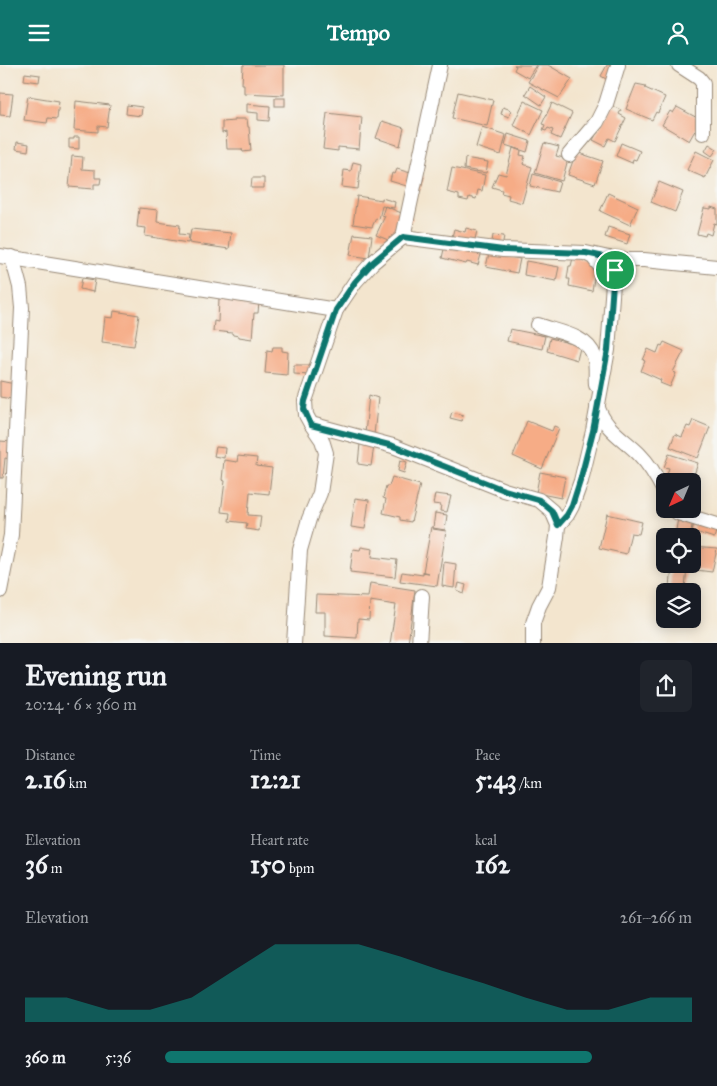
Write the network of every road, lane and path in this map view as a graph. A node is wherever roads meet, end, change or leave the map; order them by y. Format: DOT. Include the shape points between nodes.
graph roads {
  1 [pos="440,65"];
  2 [pos="618,65"];
  3 [pos="679,65"];
  4 [pos="703,133"];
  5 [pos="569,155"];
  6 [pos="403,237"];
  7 [pos="586,253"];
  8 [pos="6,256"];
  9 [pos="618,260"];
  10 [pos="717,267"];
  11 [pos="613,283"];
  12 [pos="336,310"];
  13 [pos="538,325"];
  14 [pos="598,408"];
  15 [pos="311,425"];
  16 [pos="656,476"];
  17 [pos="694,518"];
  18 [pos="558,525"];
  19 [pos="717,525"];
  20 [pos="5,534"];
  21 [pos="0,591"];
  22 [pos="422,596"];
  23 [pos="294,643"];
  24 [pos="419,643"];
  25 [pos="533,643"];
  1 -- 6 [label="street"];
  2 -- 5 [label="street" via="597,122"];
  3 -- 4 [label="street" via="703,83"];
  6 -- 7 [label="street" via="503,250"];
  6 -- 12 [label="street" via="372,263"];
  7 -- 9 [label="street"];
  7 -- 11 [label="street" via="593,257"];
  8 -- 12 [label="street"];
  8 -- 20 [label="street" via="20,287 22,308"];
  9 -- 10 [label="street"];
  9 -- 11 [label="street"];
  11 -- 14 [label="street" via="608,350"];
  12 -- 15 [label="street" via="305,401 304,409"];
  13 -- 14 [label="street" via="586,344 595,363"];
  14 -- 16 [label="street" via="609,429 640,455"];
  14 -- 18 [label="street" via="572,506"];
  15 -- 18 [label="street" via="393,446 504,490 539,500 552,511"];
  15 -- 23 [label="street" via="322,440 326,453 320,493 300,550"];
  17 -- 19 [label="street"];
  18 -- 25 [label="street" via="551,580 533,623"];
  20 -- 21 [label="street"];
  22 -- 24 [label="street"];
}
